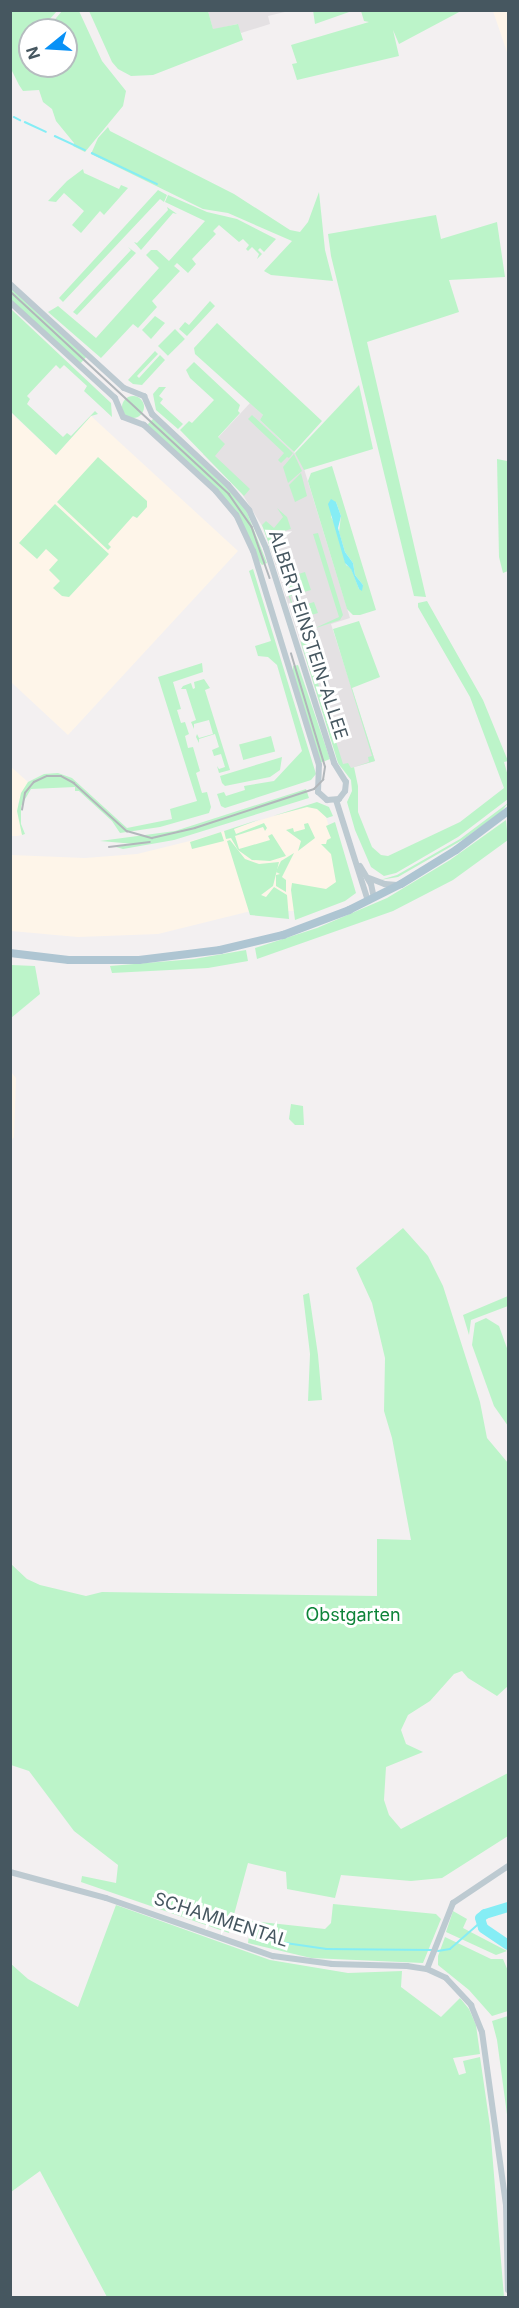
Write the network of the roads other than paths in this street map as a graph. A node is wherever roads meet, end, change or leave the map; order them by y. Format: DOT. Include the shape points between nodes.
graph roads {
  1 [pos="10,284"];
  2 [pos="10,302"];
  3 [pos="134,392"];
  4 [pos="119,406"];
  5 [pos="148,407"];
  6 [pos="135,421"];
  7 [pos="339,773"];
  8 [pos="320,777"];
  9 [pos="336,800"];
  10 [pos="508,811"];
  11 [pos="356,859"];
  12 [pos="366,876"];
  13 [pos="401,884"];
  14 [pos="371,900"];
  15 [pos="10,953"];
  16 [pos="508,1866"];
  17 [pos="10,1872"];
  18 [pos="427,1969"];
  19 [pos="508,2289"];
  1 -- 3 [label="street, ALBERT-EINSTEIN-ALLEE" via="123,387"];
  2 -- 4 [label="street, ALBERT-EINSTEIN-ALLEE" via="115,398"];
  3 -- 4 [label="street" via="124,396"];
  3 -- 5 [label="street, ALBERT-EINSTEIN-ALLEE" via="144,396"];
  4 -- 6 [label="street, ALBERT-EINSTEIN-ALLEE" via="123,417"];
  5 -- 6 [label="street" via="144,417"];
  5 -- 7 [label="street, ALBERT-EINSTEIN-ALLEE" via="232,489 254,519"];
  6 -- 8 [label="street, ALBERT-EINSTEIN-ALLEE" via="216,491 243,528"];
  7 -- 8 [label="street" via="328,772"];
  7 -- 9 [label="street, ALBERT-EINSTEIN-ALLEE" via="346,787 343,796"];
  8 -- 9 [label="street, ALBERT-EINSTEIN-ALLEE" via="319,794"];
  9 -- 11 [label="street, ALBERT-EINSTEIN-ALLEE"];
  10 -- 13 [label="main road"];
  11 -- 12 [label="street, ALBERT-EINSTEIN-ALLEE"];
  11 -- 14 [label="street, ALBERT-EINSTEIN-ALLEE"];
  12 -- 13 [label="street" via="385,884"];
  12 -- 14 [label="street, ALBERT-EINSTEIN-ALLEE"];
  13 -- 14 [label="main road"];
  14 -- 15 [label="main road" via="283,934 191,956 114,962"];
  16 -- 18 [label="street" via="458,1899 450,1909"];
  17 -- 18 [label="street, SCHAMMENTAL" via="106,1898 273,1956"];
  18 -- 19 [label="street" via="446,1978 463,1994 482,2032 506,2205"];
}
